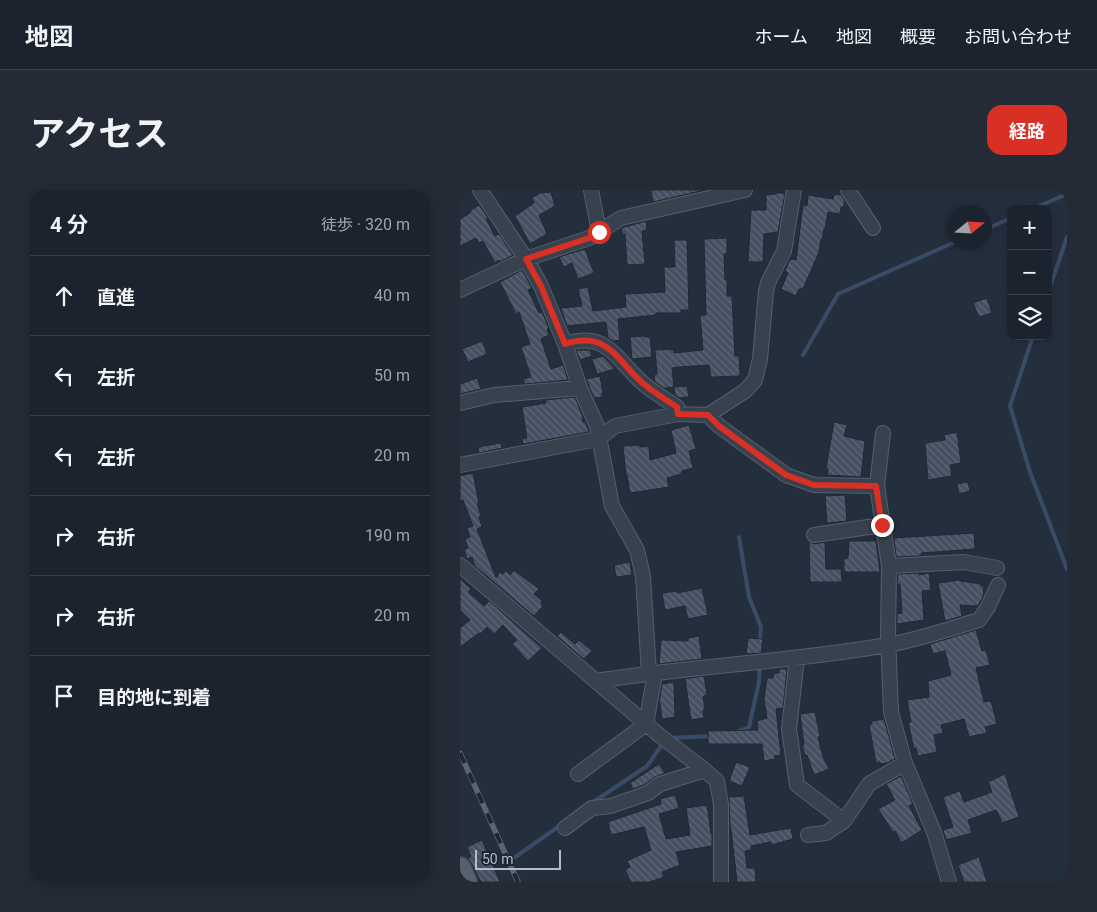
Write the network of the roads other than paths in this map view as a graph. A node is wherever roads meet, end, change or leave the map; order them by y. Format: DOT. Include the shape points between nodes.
graph roads {
  1 [pos="480,190"];
  2 [pos="591,190"];
  3 [pos="745,190"];
  4 [pos="794,190"];
  5 [pos="848,190"];
  6 [pos="696,196"];
  7 [pos="873,228"];
  8 [pos="599,232"];
  9 [pos="526,259"];
  10 [pos="460,290"];
  11 [pos="565,344"];
  12 [pos="580,388"];
  13 [pos="460,403"];
  14 [pos="678,414"];
  15 [pos="708,415"];
  16 [pos="883,433"];
  17 [pos="598,439"];
  18 [pos="460,465"];
  19 [pos="876,486"];
  20 [pos="882,525"];
  21 [pos="814,535"];
  22 [pos="460,565"];
  23 [pos="889,566"];
  24 [pos="996,568"];
  25 [pos="998,585"];
  26 [pos="889,645"];
  27 [pos="797,658"];
  28 [pos="649,673"];
  29 [pos="596,681"];
  30 [pos="646,724"];
  31 [pos="905,763"];
  32 [pos="705,770"];
  33 [pos="578,774"];
  34 [pos="844,821"];
  35 [pos="565,828"];
  36 [pos="808,836"];
  37 [pos="460,868"];
  38 [pos="466,882"];
  39 [pos="722,882"];
  40 [pos="949,882"];
  1 -- 9 [label="street"];
  2 -- 8 [label="street"];
  3 -- 6 [label="street"];
  4 -- 15 [label="street" via="784,251 766,291 755,380 745,391"];
  5 -- 7 [label="street"];
  6 -- 8 [label="street" via="621,218"];
  8 -- 9 [label="street"];
  9 -- 10 [label="street"];
  9 -- 11 [label="street"];
  11 -- 12 [label="street"];
  11 -- 14 [label="street" via="594,340 613,352 644,384 677,407"];
  12 -- 13 [label="street" via="494,395"];
  12 -- 17 [label="street" via="597,426"];
  14 -- 15 [label="street"];
  14 -- 17 [label="street" via="615,426"];
  15 -- 19 [label="street" via="786,475 814,485"];
  16 -- 19 [label="street"];
  17 -- 18 [label="street"];
  17 -- 28 [label="street" via="612,506 637,550 643,576"];
  19 -- 20 [label="street"];
  20 -- 21 [label="street"];
  20 -- 23 [label="street"];
  22 -- 29 [label="street"];
  23 -- 24 [label="street" via="964,562"];
  23 -- 26 [label="street"];
  25 -- 26 [label="street" via="979,620"];
  26 -- 27 [label="street"];
  26 -- 31 [label="street" via="891,712"];
  27 -- 28 [label="street"];
  27 -- 34 [label="street" via="789,729 797,785"];
  28 -- 29 [label="street"];
  28 -- 30 [label="street" via="654,679"];
  29 -- 30 [label="street"];
  30 -- 32 [label="street"];
  30 -- 33 [label="street"];
  31 -- 34 [label="street" via="868,784"];
  31 -- 40 [label="street" via="934,832"];
  32 -- 35 [label="street" via="660,784 648,793 611,806 592,808"];
  32 -- 39 [label="street" via="717,781 721,805"];
  34 -- 36 [label="street" via="826,833"];
  37 -- 38 [label="main road"];
}
